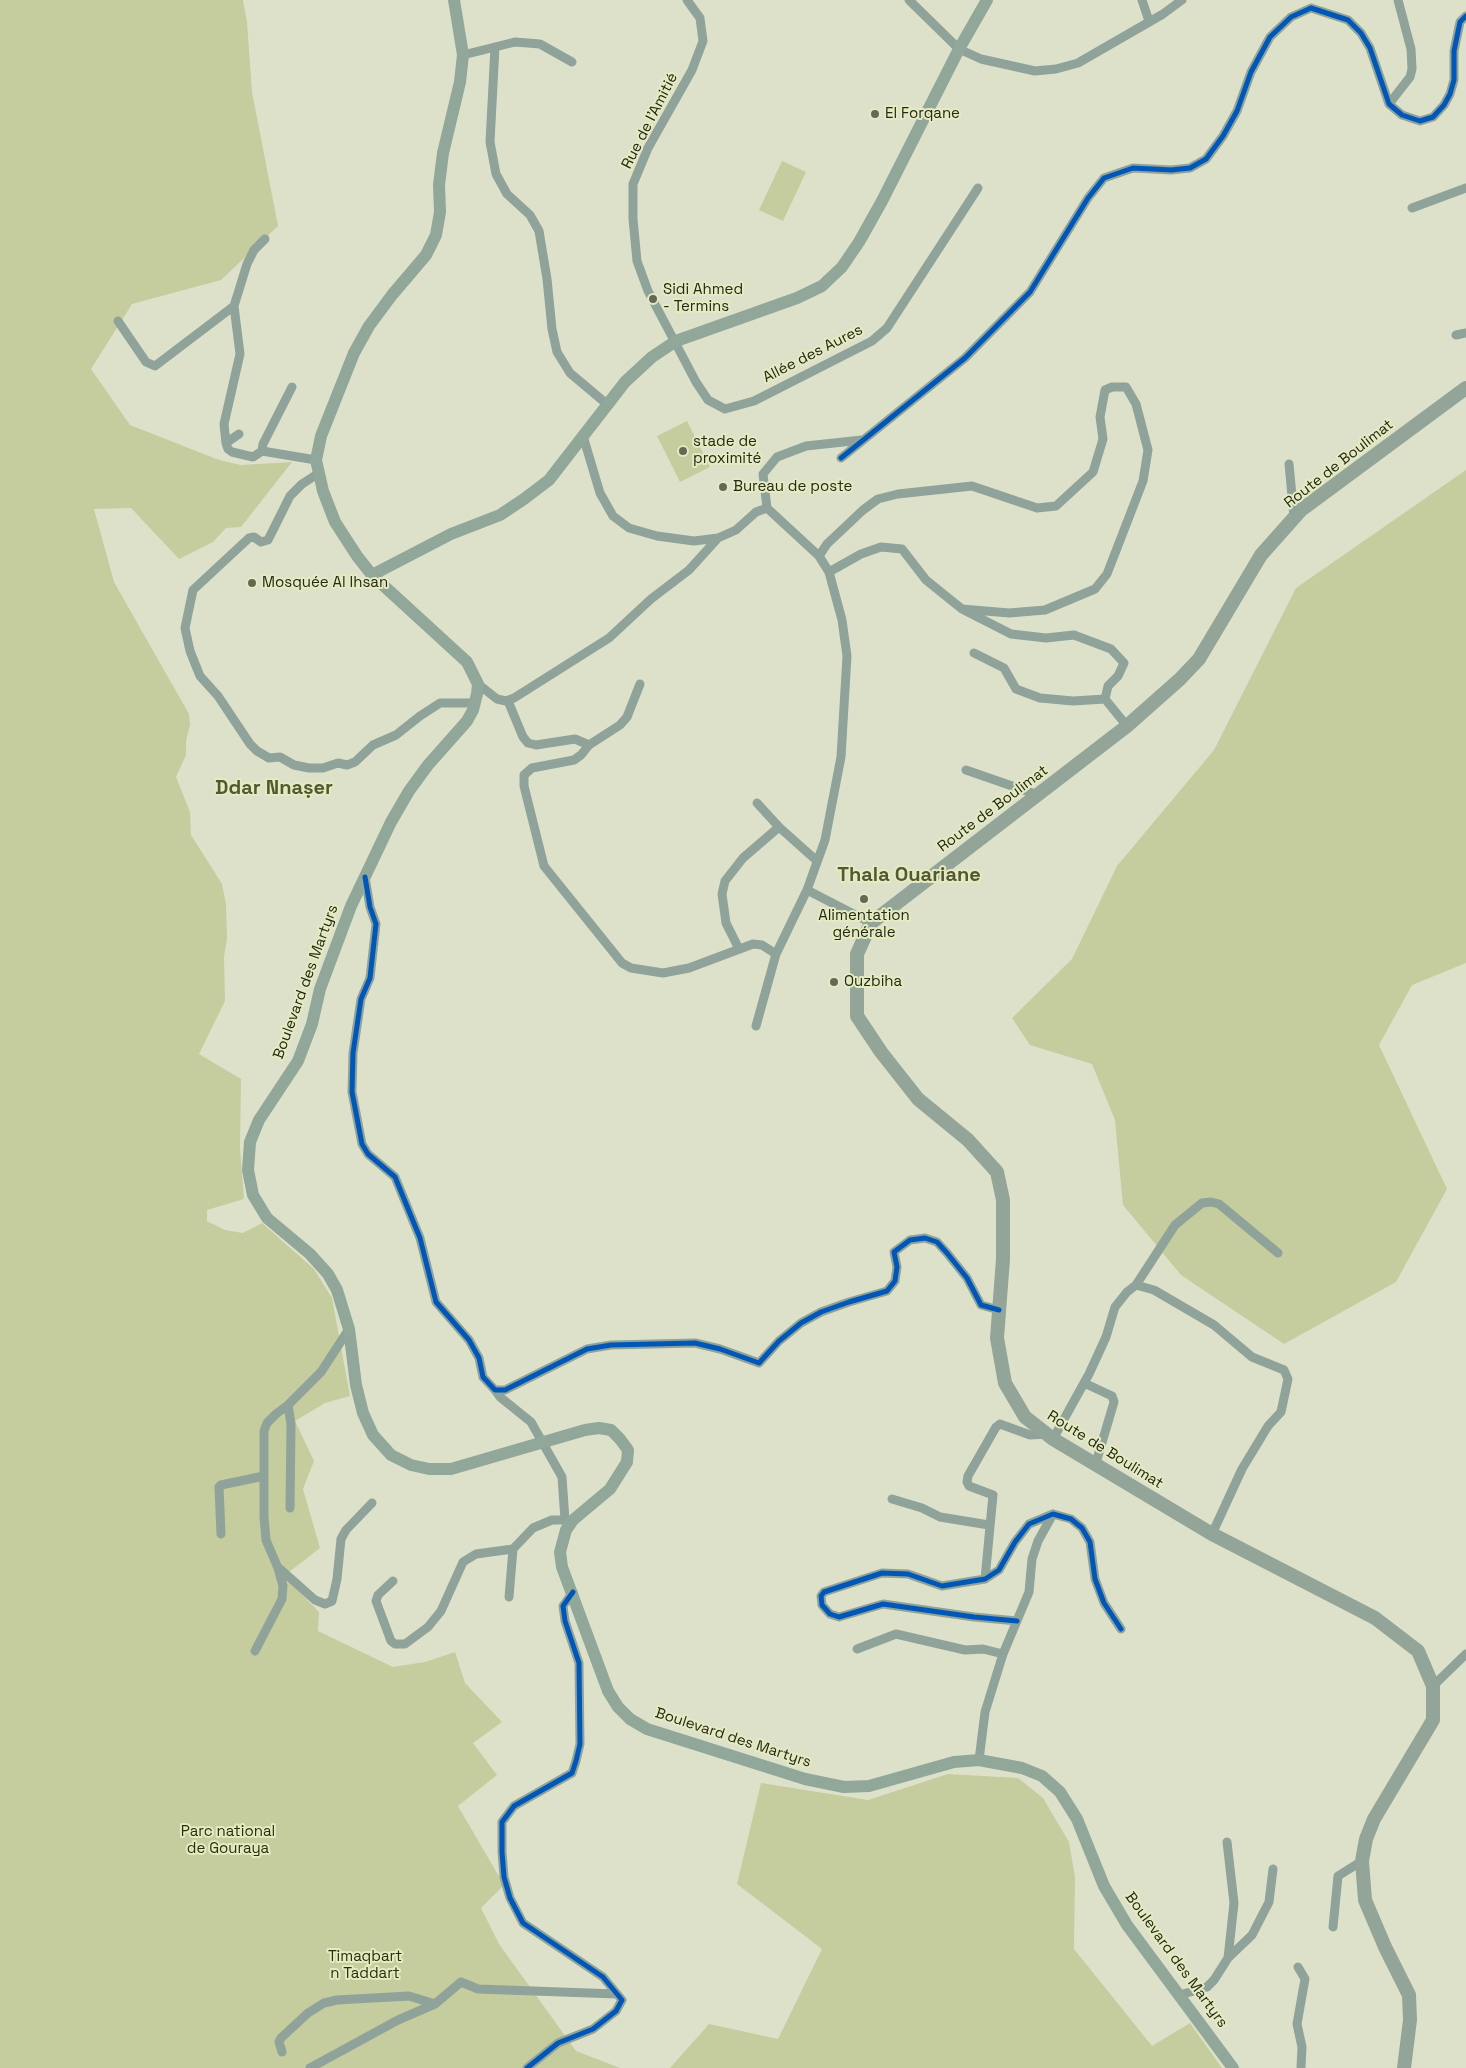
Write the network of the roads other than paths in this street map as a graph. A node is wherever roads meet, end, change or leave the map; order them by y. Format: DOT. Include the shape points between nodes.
graph roads {
  1 [pos="454,0"];
  2 [pos="687,0"];
  3 [pos="909,0"];
  4 [pos="987,0"];
  5 [pos="1142,0"];
  6 [pos="1182,0"];
  7 [pos="1398,0"];
  8 [pos="1466,16"];
  9 [pos="1149,21"];
  10 [pos="495,47"];
  11 [pos="959,49"];
  12 [pos="463,55"];
  13 [pos="572,62"];
  14 [pos="1389,104"];
  15 [pos="978,188"];
  16 [pos="1466,188"];
  17 [pos="1412,208"];
  18 [pos="265,239"];
  19 [pos="234,306"];
  20 [pos="118,322"];
  21 [pos="1466,332"];
  22 [pos="1456,335"];
  23 [pos="676,342"];
  24 [pos="292,387"];
  25 [pos="1466,388"];
  26 [pos="608,405"];
  27 [pos="239,434"];
  28 [pos="583,436"];
  29 [pos="864,440"];
  30 [pos="226,443"];
  31 [pos="262,452"];
  32 [pos="841,458"];
  33 [pos="1289,464"];
  34 [pos="318,467"];
  35 [pos="767,508"];
  36 [pos="1294,517"];
  37 [pos="718,538"];
  38 [pos="819,556"];
  39 [pos="828,572"];
  40 [pos="372,575"];
  41 [pos="962,609"];
  42 [pos="974,653"];
  43 [pos="478,684"];
  44 [pos="640,684"];
  45 [pos="1105,699"];
  46 [pos="508,701"];
  47 [pos="475,703"];
  48 [pos="1128,726"];
  49 [pos="589,745"];
  50 [pos="966,770"];
  51 [pos="1038,795"];
  52 [pos="757,803"];
  53 [pos="779,827"];
  54 [pos="817,861"];
  55 [pos="365,877"];
  56 [pos="807,890"];
  57 [pos="871,923"];
  58 [pos="739,949"];
  59 [pos="776,954"];
  60 [pos="756,1026"];
  61 [pos="1278,1253"];
  62 [pos="1136,1285"];
  63 [pos="1000,1310"];
  64 [pos="349,1329"];
  65 [pos="1084,1383"];
  66 [pos="495,1390"];
  67 [pos="288,1406"];
  68 [pos="1050,1437"];
  69 [pos="542,1443"];
  70 [pos="1095,1466"];
  71 [pos="264,1476"];
  72 [pos="892,1499"];
  73 [pos="372,1503"];
  74 [pos="290,1508"];
  75 [pos="1053,1514"];
  76 [pos="569,1520"];
  77 [pos="989,1525"];
  78 [pos="221,1534"];
  79 [pos="1212,1534"];
  80 [pos="513,1550"];
  81 [pos="278,1568"];
  82 [pos="985,1579"];
  83 [pos="393,1581"];
  84 [pos="573,1592"];
  85 [pos="509,1597"];
  86 [pos="1017,1621"];
  87 [pos="1121,1629"];
  88 [pos="857,1649"];
  89 [pos="255,1651"];
  90 [pos="1003,1654"];
  91 [pos="1466,1654"];
  92 [pos="1434,1686"];
  93 [pos="978,1760"];
  94 [pos="1227,1842"];
  95 [pos="1362,1861"];
  96 [pos="1273,1870"];
  97 [pos="1332,1927"];
  98 [pos="1228,1958"];
  99 [pos="1298,1968"];
  100 [pos="617,1994"];
  101 [pos="1180,1995"];
  102 [pos="435,2004"];
  103 [pos="282,2052"];
  104 [pos="310,2068"];
  105 [pos="527,2068"];
  106 [pos="1233,2068"];
  107 [pos="1301,2068"];
  108 [pos="1404,2068"];
  1 -- 12 [label="main road"];
  2 -- 23 [label="street, Rue de l'Amitié" via="700,18 703,41 692,70 648,148 633,184 632,219 637,261 648,290"];
  3 -- 11 [label="street"];
  4 -- 11 [label="main road"];
  5 -- 9 [label="street"];
  6 -- 9 [label="street"];
  7 -- 14 [label="street" via="1411,50 1412,69"];
  8 -- 14 [label="street" via="1460,22 1454,51 1454,80 1444,105 1432,117 1420,121 1402,115"];
  9 -- 11 [label="street" via="1078,63 1056,69 1035,71 1002,65 981,60"];
  10 -- 12 [label="street"];
  10 -- 13 [label="street" via="515,42 540,44"];
  10 -- 26 [label="street" via="490,142 496,174 507,194 530,215 539,231 557,352 570,373"];
  11 -- 23 [label="main road" via="882,201 842,267 822,286 797,298"];
  12 -- 34 [label="main road" via="443,154 436,235 426,255 369,326 354,353 321,436"];
  14 -- 29 [label="street" via="1370,48 1348,20 1311,8 1291,17 1270,37 1251,72 1237,111 1206,159 1190,168 1133,168 1104,178 1088,198 1030,292 965,358"];
  15 -- 23 [label="street, Allée des Aures" via="887,328 872,341 754,401 725,409 708,400"];
  16 -- 17 [label="street"];
  18 -- 19 [label="street" via="247,264"];
  19 -- 20 [label="street" via="155,366 146,362"];
  19 -- 30 [label="street" via="240,354 224,424"];
  21 -- 22 [label="street"];
  23 -- 26 [label="main road" via="652,357 625,382"];
  24 -- 31 [label="street"];
  25 -- 36 [label="main road, Route de Boulimat"];
  26 -- 28 [label="main road"];
  27 -- 30 [label="street"];
  28 -- 37 [label="street" via="600,493 613,516 629,528 657,536 694,541"];
  28 -- 40 [label="main road" via="549,480 500,515 451,534"];
  29 -- 32 [label="street"];
  29 -- 35 [label="street" via="806,446 778,457 763,474"];
  30 -- 31 [label="street" via="232,452 252,457"];
  31 -- 34 [label="street"];
  33 -- 36 [label="street"];
  34 -- 40 [label="main road" via="335,522"];
  34 -- 47 [label="street" via="290,496 268,540 261,542 254,537 249,538 193,590 185,628 200,676 257,750 269,758 280,757 294,765 309,768 355,762 373,745 396,735 440,703"];
  35 -- 37 [label="street" via="756,512 736,530"];
  35 -- 38 [label="street"];
  36 -- 48 [label="main road, Route de Boulimat" via="1261,555 1199,659"];
  37 -- 46 [label="street" via="689,570 651,599 609,638"];
  38 -- 39 [label="street"];
  38 -- 41 [label="street" via="862,510 878,499 898,494 972,486 1037,508 1056,506 1092,472 1103,439 1100,417 1105,390 1126,387 1136,404 1148,450 1143,481 1107,574 1095,589 1045,610 1009,613"];
  39 -- 41 [label="street" via="881,547 902,549 926,580"];
  39 -- 54 [label="street" via="842,620 847,656 841,757 825,840"];
  40 -- 43 [label="main road" via="462,657"];
  41 -- 45 [label="street" via="1011,634 1046,638 1074,635 1110,649 1124,663 1108,686"];
  42 -- 45 [label="street" via="1004,668 1016,689 1040,698"];
  43 -- 46 [label="street" via="497,699"];
  43 -- 47 [label="main road, Boulevard des Martyrs"];
  44 -- 49 [label="street" via="624,721"];
  45 -- 48 [label="street"];
  46 -- 49 [label="street" via="528,743 536,745 575,739"];
  47 -- 55 [label="main road, Boulevard des Martyrs" via="467,721 409,791"];
  48 -- 51 [label="main road, Route de Boulimat"];
  49 -- 58 [label="street" via="574,760 532,768 524,775 544,866 622,964 631,968 663,972 689,968"];
  50 -- 51 [label="street"];
  51 -- 57 [label="main road, Route de Boulimat"];
  52 -- 53 [label="street"];
  53 -- 54 [label="street"];
  53 -- 58 [label="street" via="743,858 725,881 722,894 726,923"];
  54 -- 56 [label="street"];
  55 -- 64 [label="main road, Boulevard des Martyrs" via="320,989 312,1024 298,1061 259,1120 250,1142 248,1170 254,1195 267,1218 310,1254 328,1274 337,1290"];
  55 -- 66 [label="street" via="376,924 370,978 361,999 353,1053 352,1092 362,1144 368,1154 395,1178 420,1238 436,1302 469,1340 479,1358 483,1377"];
  56 -- 57 [label="street"];
  56 -- 59 [label="street"];
  57 -- 63 [label="main road, Route de Boulimat" via="857,954 857,1016 918,1098 968,1140 997,1172 1003,1200"];
  58 -- 59 [label="street" via="753,944"];
  59 -- 60 [label="street"];
  61 -- 62 [label="street" via="1219,1204 1202,1203 1175,1225"];
  62 -- 65 [label="street" via="1115,1307 1106,1336"];
  62 -- 79 [label="street" via="1154,1290 1214,1325 1252,1357 1284,1370 1288,1379 1281,1412 1268,1426 1242,1469"];
  63 -- 66 [label="street" via="981,1305 967,1278 937,1242 925,1238 910,1240 894,1252 895,1281 887,1291 820,1312 779,1340 759,1363 695,1343 611,1345 587,1349 505,1390"];
  63 -- 68 [label="main road, Route de Boulimat" via="997,1338 1005,1383 1025,1416"];
  64 -- 67 [label="street" via="321,1372"];
  64 -- 69 [label="main road, Boulevard des Martyrs" via="362,1413 373,1435 391,1455 411,1465 451,1469"];
  65 -- 68 [label="street"];
  65 -- 70 [label="street" via="1112,1396 1114,1402"];
  66 -- 69 [label="street" via="531,1422"];
  67 -- 71 [label="street" via="267,1423 264,1431"];
  67 -- 74 [label="street" via="291,1424"];
  68 -- 70 [label="main road, Route de Boulimat"];
  68 -- 77 [label="street" via="1030,1435 1000,1424 996,1427 966,1482 993,1495"];
  69 -- 76 [label="street" via="562,1477"];
  69 -- 76 [label="main road, Boulevard des Martyrs" via="599,1428 611,1430 628,1450 627,1462 610,1489"];
  70 -- 79 [label="main road, Route de Boulimat"];
  71 -- 78 [label="street" via="219,1487"];
  71 -- 81 [label="street" via="266,1540"];
  72 -- 77 [label="street" via="940,1517"];
  73 -- 81 [label="street" via="341,1539 332,1601 326,1604 315,1600"];
  75 -- 82 [label="street" via="1029,1524 999,1570"];
  75 -- 86 [label="street" via="1038,1541 1032,1560 1029,1592"];
  75 -- 87 [label="street" via="1071,1519 1082,1528 1090,1542 1104,1603"];
  76 -- 80 [label="street" via="552,1520 533,1528"];
  76 -- 84 [label="main road, Boulevard des Martyrs" via="560,1552"];
  77 -- 82 [label="street"];
  79 -- 92 [label="main road, Route de Boulimat" via="1375,1618 1418,1650"];
  80 -- 83 [label="street" via="476,1554 463,1562 441,1612 428,1627 405,1644 391,1641 376,1600"];
  80 -- 85 [label="street"];
  81 -- 89 [label="street" via="283,1586 282,1599"];
  82 -- 86 [label="street" via="942,1586 908,1574 882,1573 824,1592 822,1605 830,1614 840,1617 883,1604"];
  84 -- 93 [label="main road, Boulevard des Martyrs" via="608,1691 630,1719 647,1729 805,1779 844,1787 869,1786 954,1762"];
  84 -- 100 [label="street" via="563,1606 579,1663 580,1744 576,1761 572,1773 514,1806 502,1822 502,1860 510,1898 523,1923 602,1977"];
  86 -- 90 [label="street"];
  88 -- 90 [label="street" via="896,1634 965,1650"];
  90 -- 93 [label="street" via="985,1712"];
  91 -- 92 [label="street"];
  92 -- 95 [label="main road, Route de Boulimat" via="1433,1720 1374,1819"];
  93 -- 101 [label="main road, Boulevard des Martyrs" via="1022,1768 1042,1776 1060,1792 1077,1819 1104,1886 1127,1924"];
  94 -- 98 [label="street" via="1234,1903"];
  95 -- 97 [label="street" via="1338,1876"];
  95 -- 108 [label="main road, Route de Boulimat" via="1365,1900 1409,1995 1410,2020"];
  96 -- 98 [label="street" via="1269,1902 1252,1936"];
  98 -- 101 [label="street" via="1206,1987"];
  99 -- 107 [label="street" via="1305,1979 1297,2024 1302,2047"];
  100 -- 102 [label="street" via="488,1990 461,1982"];
  100 -- 105 [label="street" via="622,2000 616,2011 593,2029 558,2043"];
  101 -- 106 [label="main road, Boulevard des Martyrs"];
  102 -- 103 [label="street" via="410,1996 324,2003 280,2038"];
  102 -- 104 [label="street" via="398,2020"];
}
